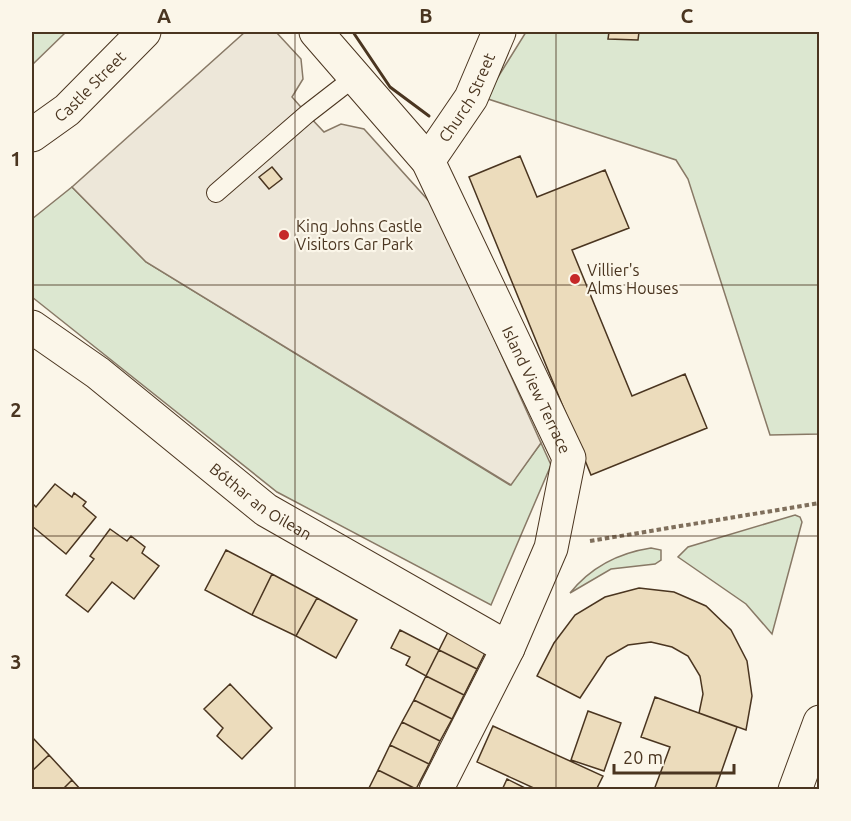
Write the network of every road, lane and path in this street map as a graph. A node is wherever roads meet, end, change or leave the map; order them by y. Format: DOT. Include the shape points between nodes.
graph roads {
  1 [pos="144,32"];
  2 [pos="316,32"];
  3 [pos="499,32"];
  4 [pos="356,76"];
  5 [pos="32,135"];
  6 [pos="428,160"];
  7 [pos="216,193"];
  8 [pos="32,327"];
  9 [pos="819,503"];
  10 [pos="551,548"];
  11 [pos="508,648"];
  12 [pos="819,722"];
  13 [pos="436,789"];
  14 [pos="795,789"];
  1 -- 5 [label="street, Castle Street" via="67,110"];
  2 -- 4 [label="street, Island View Terrace"];
  3 -- 6 [label="street, Church Street" via="471,98"];
  4 -- 6 [label="street, Island View Terrace"];
  4 -- 7 [label="lane"];
  6 -- 10 [label="street, Island View Terrace" via="569,458"];
  8 -- 11 [label="street, Bóthar an Oilean" via="98,373 266,510"];
  9 -- 10 [label="path"];
  10 -- 11 [label="street, Island View Terrace"];
  11 -- 13 [label="street, Island View Terrace"];
  12 -- 14 [label="street"];
}
